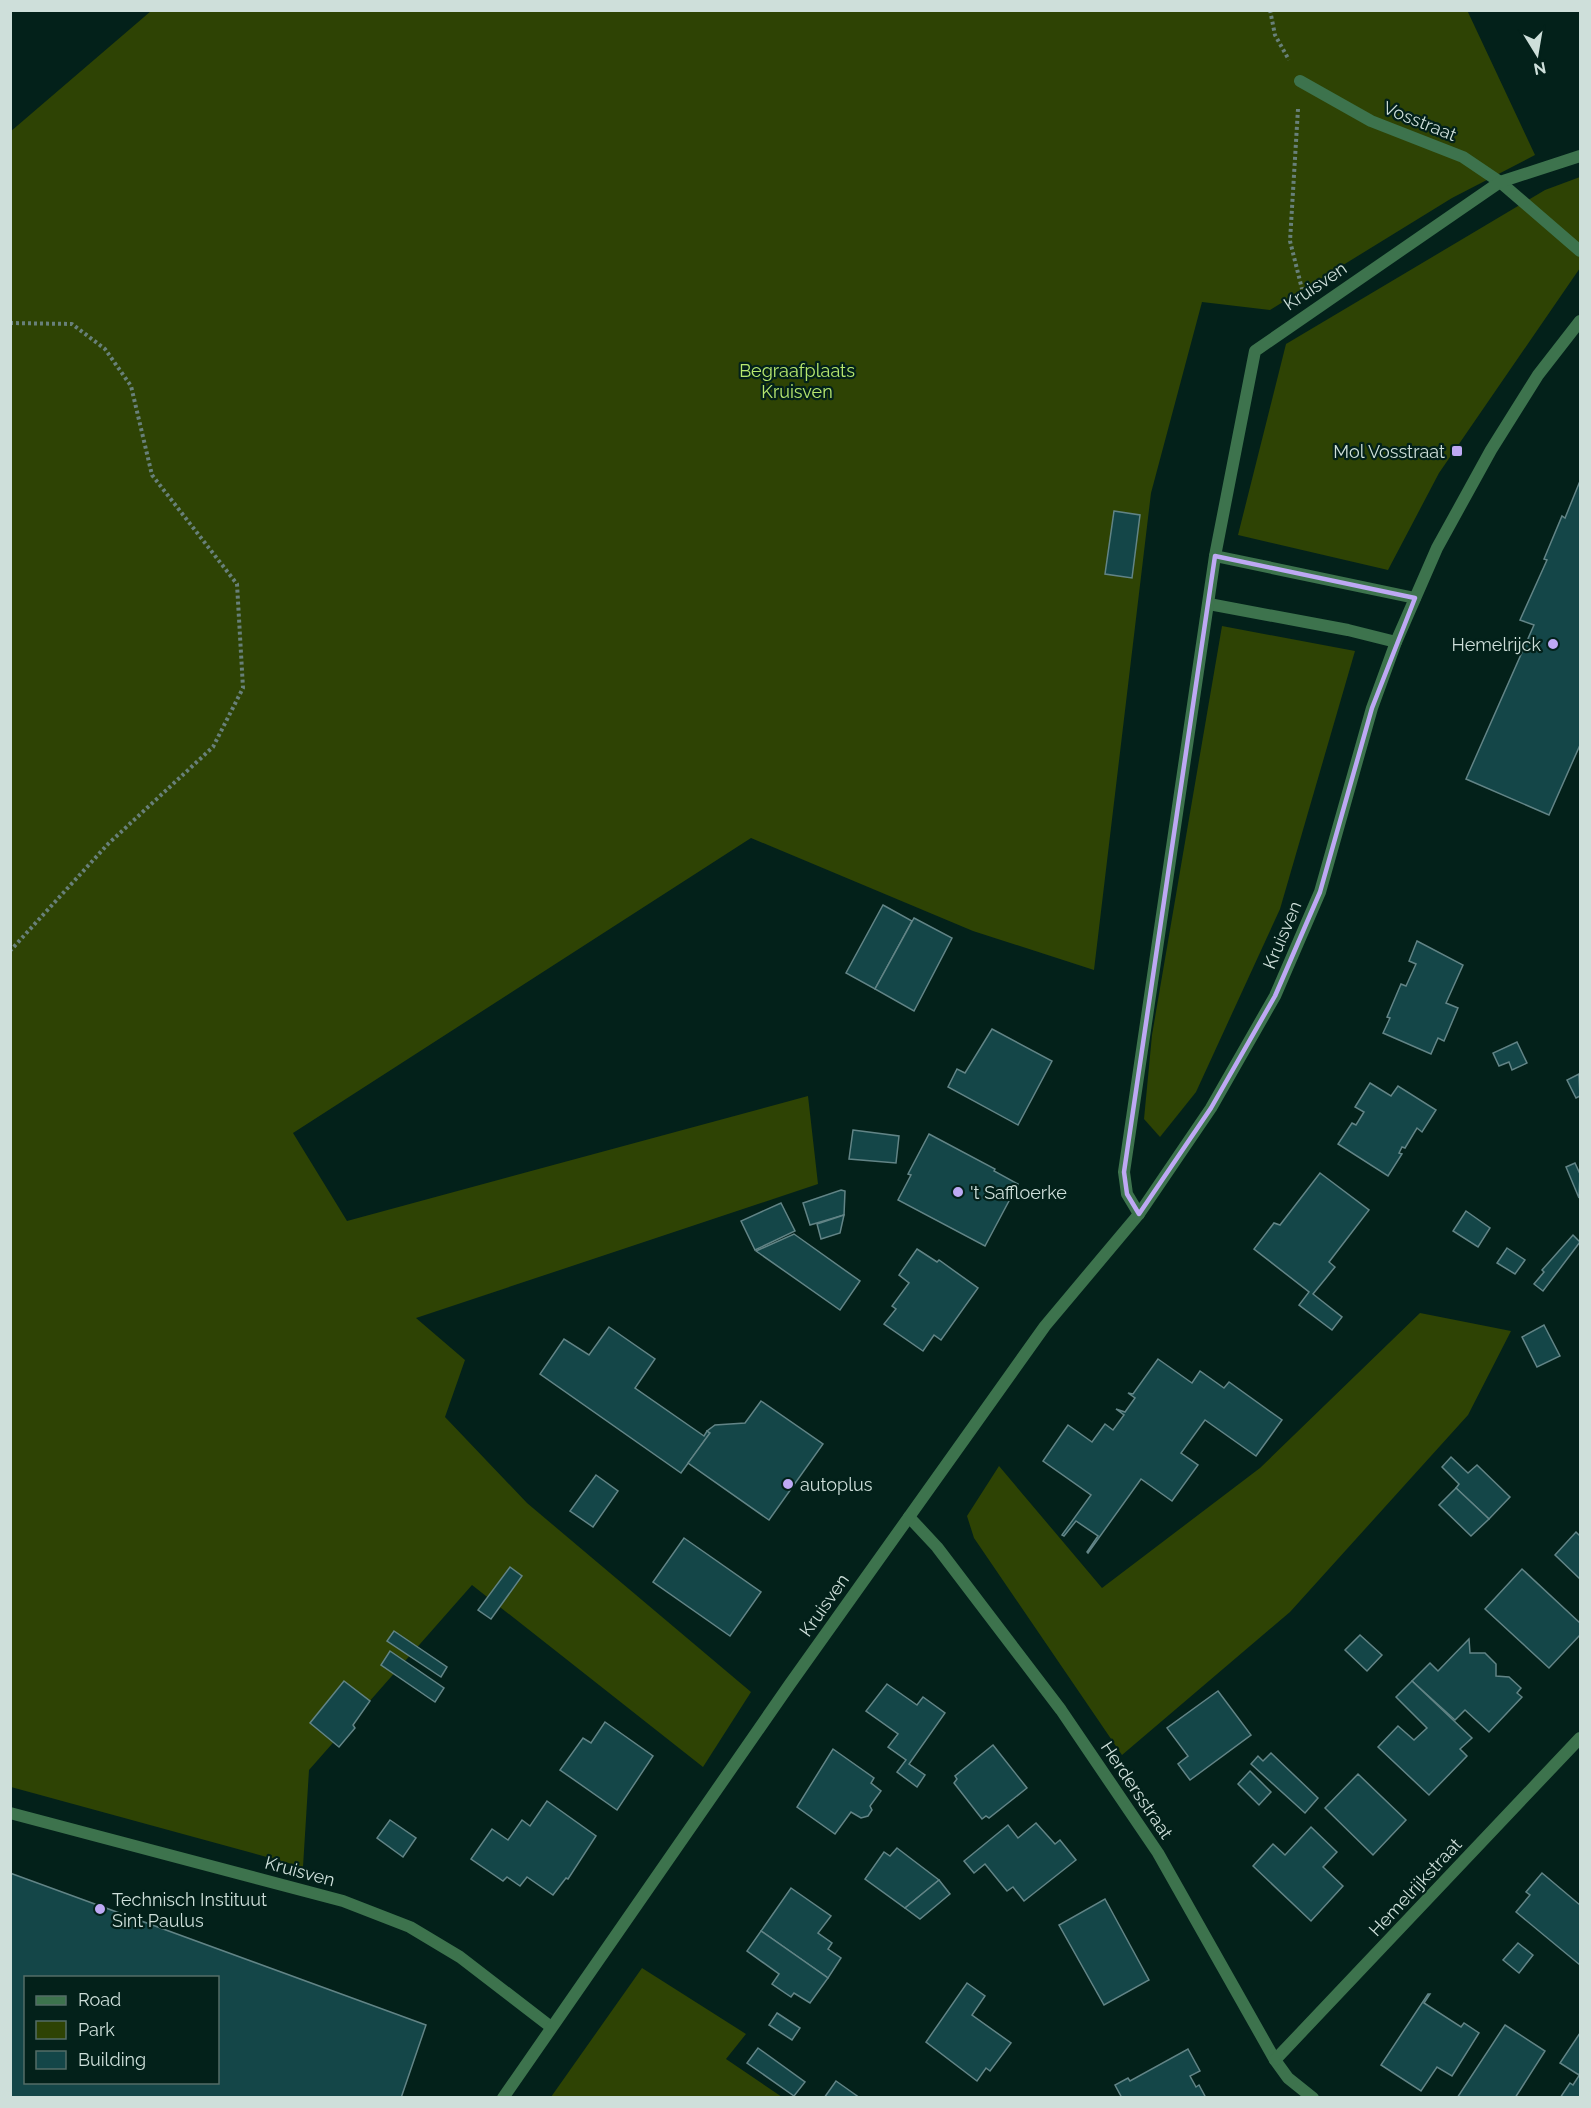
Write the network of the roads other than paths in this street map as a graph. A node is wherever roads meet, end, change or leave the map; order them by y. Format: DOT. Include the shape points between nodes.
graph roads {
  1 [pos="1300,81"];
  2 [pos="1581,156"];
  3 [pos="1500,182"];
  4 [pos="1581,251"];
  5 [pos="1581,321"];
  6 [pos="1215,556"];
  7 [pos="1415,598"];
  8 [pos="1209,604"];
  9 [pos="1396,642"];
  10 [pos="1140,1214"];
  11 [pos="909,1516"];
  12 [pos="1581,1738"];
  13 [pos="10,1813"];
  14 [pos="551,2027"];
  15 [pos="1275,2060"];
  16 [pos="503,2097"];
  17 [pos="1313,2097"];
  1 -- 3 [label="street, Vosstraat" via="1371,121 1463,158"];
  2 -- 3 [label="street, Kruisven"];
  3 -- 4 [label="street, Vosstraat"];
  3 -- 6 [label="street, Kruisven" via="1255,351"];
  5 -- 7 [label="street, Kruisven" via="1538,375 1491,450 1437,548"];
  6 -- 7 [label="street"];
  6 -- 8 [label="street, Kruisven"];
  7 -- 9 [label="street, Kruisven"];
  8 -- 9 [label="street"];
  8 -- 10 [label="street, Kruisven" via="1124,1172 1127,1194"];
  9 -- 10 [label="street, Kruisven" via="1372,708 1320,892 1275,996 1211,1108"];
  10 -- 11 [label="street, Kruisven" via="1045,1326"];
  11 -- 14 [label="street, Kruisven"];
  11 -- 15 [label="street, Herdersstraat" via="949,1562 1061,1710 1158,1853"];
  12 -- 15 [label="street, Hemelrijkstraat"];
  13 -- 14 [label="street, Kruisven" via="344,1901 410,1927 460,1957"];
  14 -- 16 [label="street, Kruisven"];
  15 -- 17 [label="street, Herdersstraat" via="1288,2078"];
}
